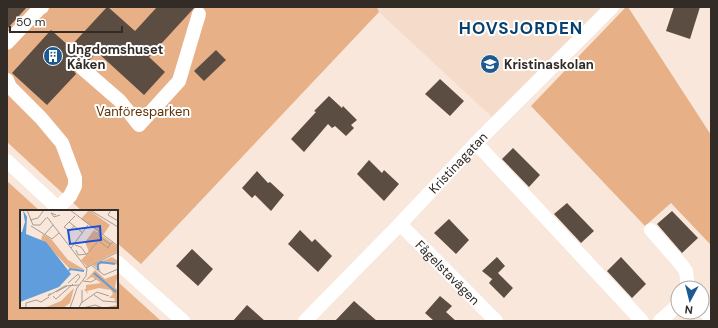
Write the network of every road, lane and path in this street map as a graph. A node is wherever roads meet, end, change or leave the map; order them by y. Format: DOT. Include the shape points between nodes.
graph roads {
  1 [pos="41,7"];
  2 [pos="612,7"];
  3 [pos="199,14"];
  4 [pos="7,43"];
  5 [pos="82,68"];
  6 [pos="7,80"];
  7 [pos="476,144"];
  8 [pos="7,161"];
  9 [pos="60,210"];
  10 [pos="400,224"];
  11 [pos="651,230"];
  12 [pos="118,263"];
  13 [pos="687,280"];
  14 [pos="670,312"];
  15 [pos="182,321"];
  16 [pos="305,321"];
  17 [pos="496,321"];
  18 [pos="642,321"];
  19 [pos="660,321"];
  1 -- 4 [label="street"];
  2 -- 7 [label="street, Kristinagatan"];
  3 -- 5 [label="street" via="180,81 139,125 120,101"];
  6 -- 9 [label="street" via="10,87 62,143 65,150 75,178 75,186"];
  7 -- 10 [label="street, Kristinagatan"];
  7 -- 18 [label="street"];
  8 -- 9 [label="street"];
  10 -- 16 [label="street, Kristinagatan"];
  10 -- 17 [label="street, Fågelstavägen"];
  11 -- 13 [label="street" via="686,271"];
  12 -- 15 [label="street"];
  14 -- 19 [label="street"];
}
